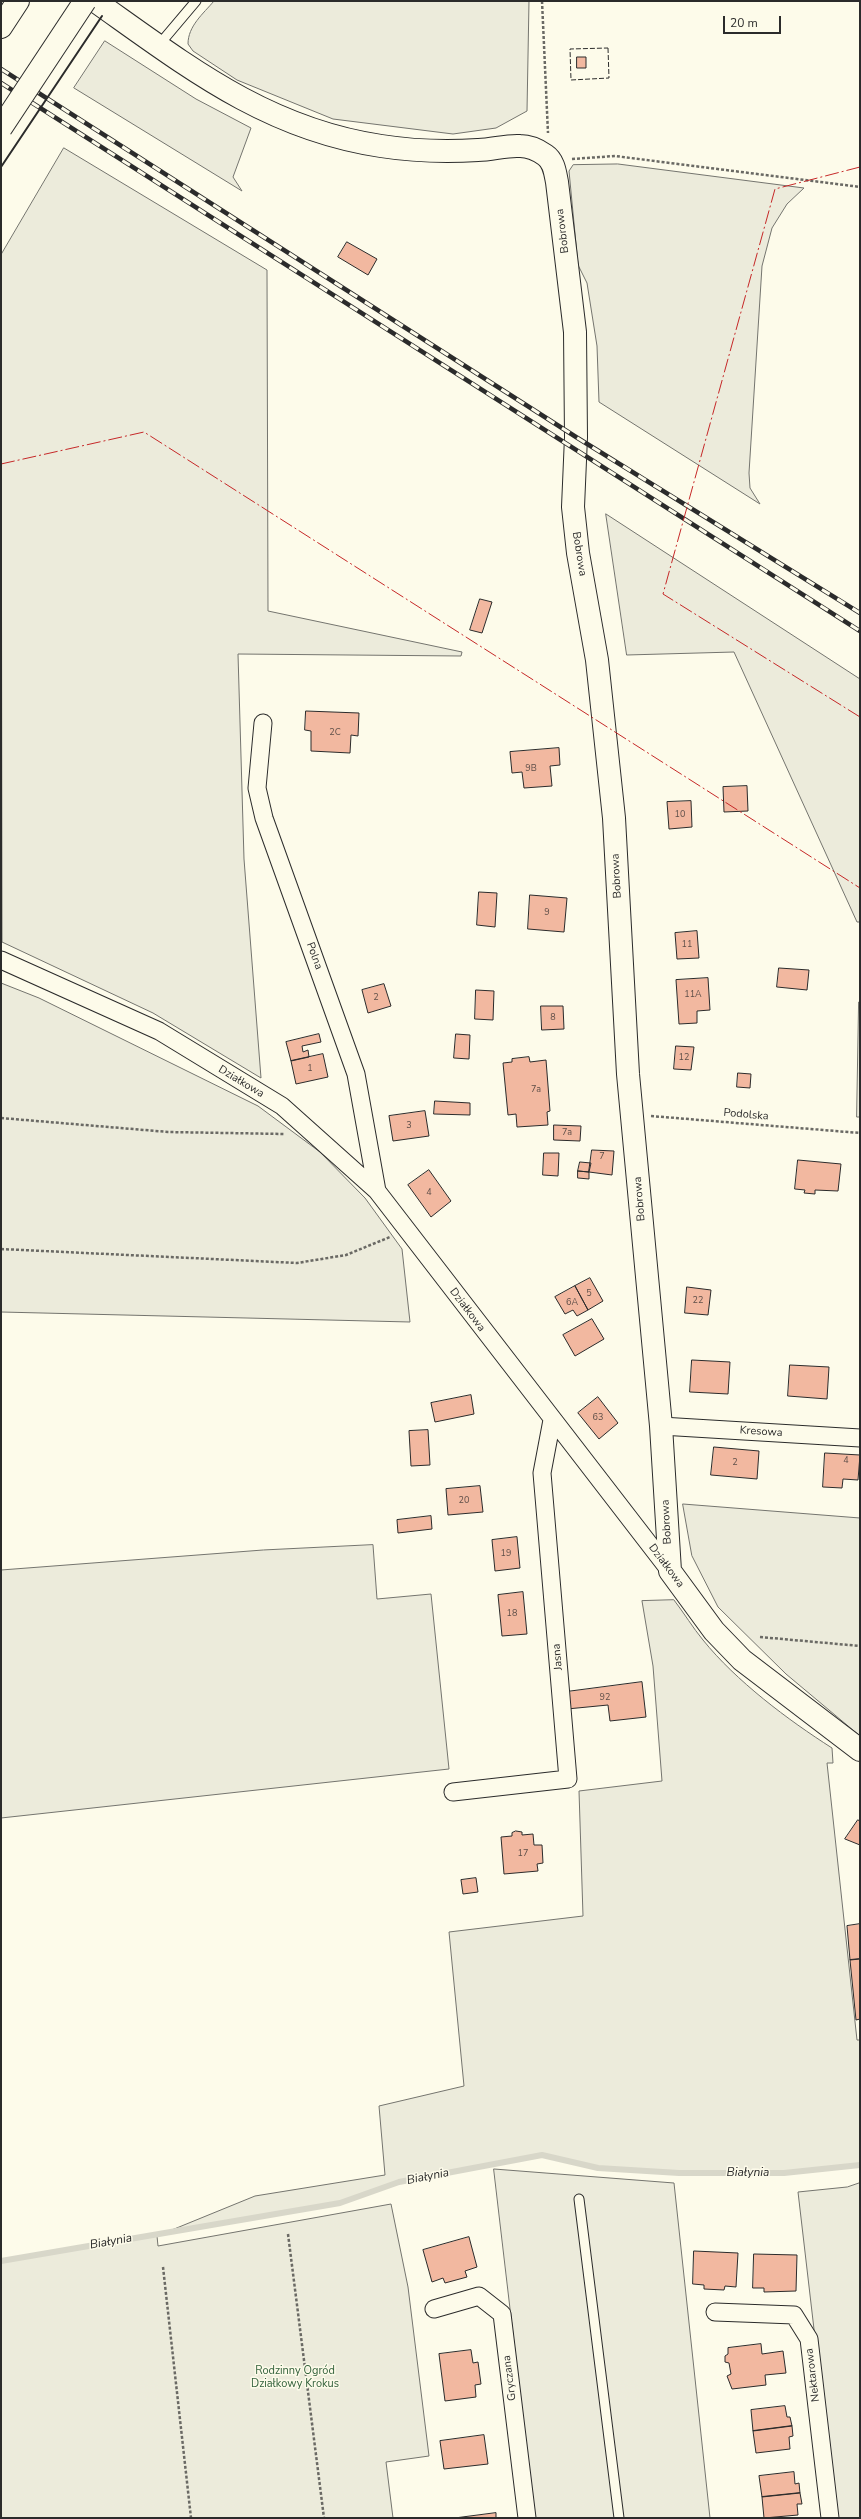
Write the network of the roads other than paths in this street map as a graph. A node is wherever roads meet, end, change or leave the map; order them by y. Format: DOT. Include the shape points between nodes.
graph roads {
  1 [pos="18,1"];
  2 [pos="85,1"];
  3 [pos="95,1"];
  4 [pos="196,1"];
  5 [pos="1,27"];
  6 [pos="158,46"];
  7 [pos="1,128"];
  8 [pos="263,723"];
  9 [pos="1,960"];
  10 [pos="377,1191"];
  11 [pos="552,1420"];
  12 [pos="661,1426"];
  13 [pos="860,1438"];
  14 [pos="670,1571"];
  15 [pos="860,1750"];
  16 [pos="453,1792"];
  17 [pos="579,2199"];
  18 [pos="434,2309"];
  19 [pos="715,2312"];
  20 [pos="527,2518"];
  21 [pos="619,2518"];
  22 [pos="830,2518"];
  1 -- 5 [label="main road"];
  2 -- 7 [label="main road, bridge"];
  3 -- 6 [label="main road"];
  4 -- 6 [label="lane"];
  6 -- 12 [label="main road, Bobrowa" via="222,88 299,126 345,141 436,151 519,146 546,156 557,182 575,332 576,429 573,514 598,667 614,813 632,1114"];
  8 -- 10 [label="street, Polna" via="257,788 264,818 356,1074"];
  9 -- 10 [label="street, Działkowa" via="159,1031 282,1106"];
  10 -- 11 [label="street, Działkowa"];
  11 -- 14 [label="street, Działkowa"];
  11 -- 16 [label="street, Jasna" via="542,1473 568,1779"];
  12 -- 13 [label="street, Kresowa"];
  12 -- 14 [label="main road, Bobrowa"];
  14 -- 15 [label="main road, Działkowa" via="714,1631 742,1660"];
  17 -- 21 [label="lane"];
  18 -- 20 [label="street, Gryczana" via="479,2296 502,2314"];
  19 -- 22 [label="street, Nektarowa" via="794,2315 809,2339"];
}
